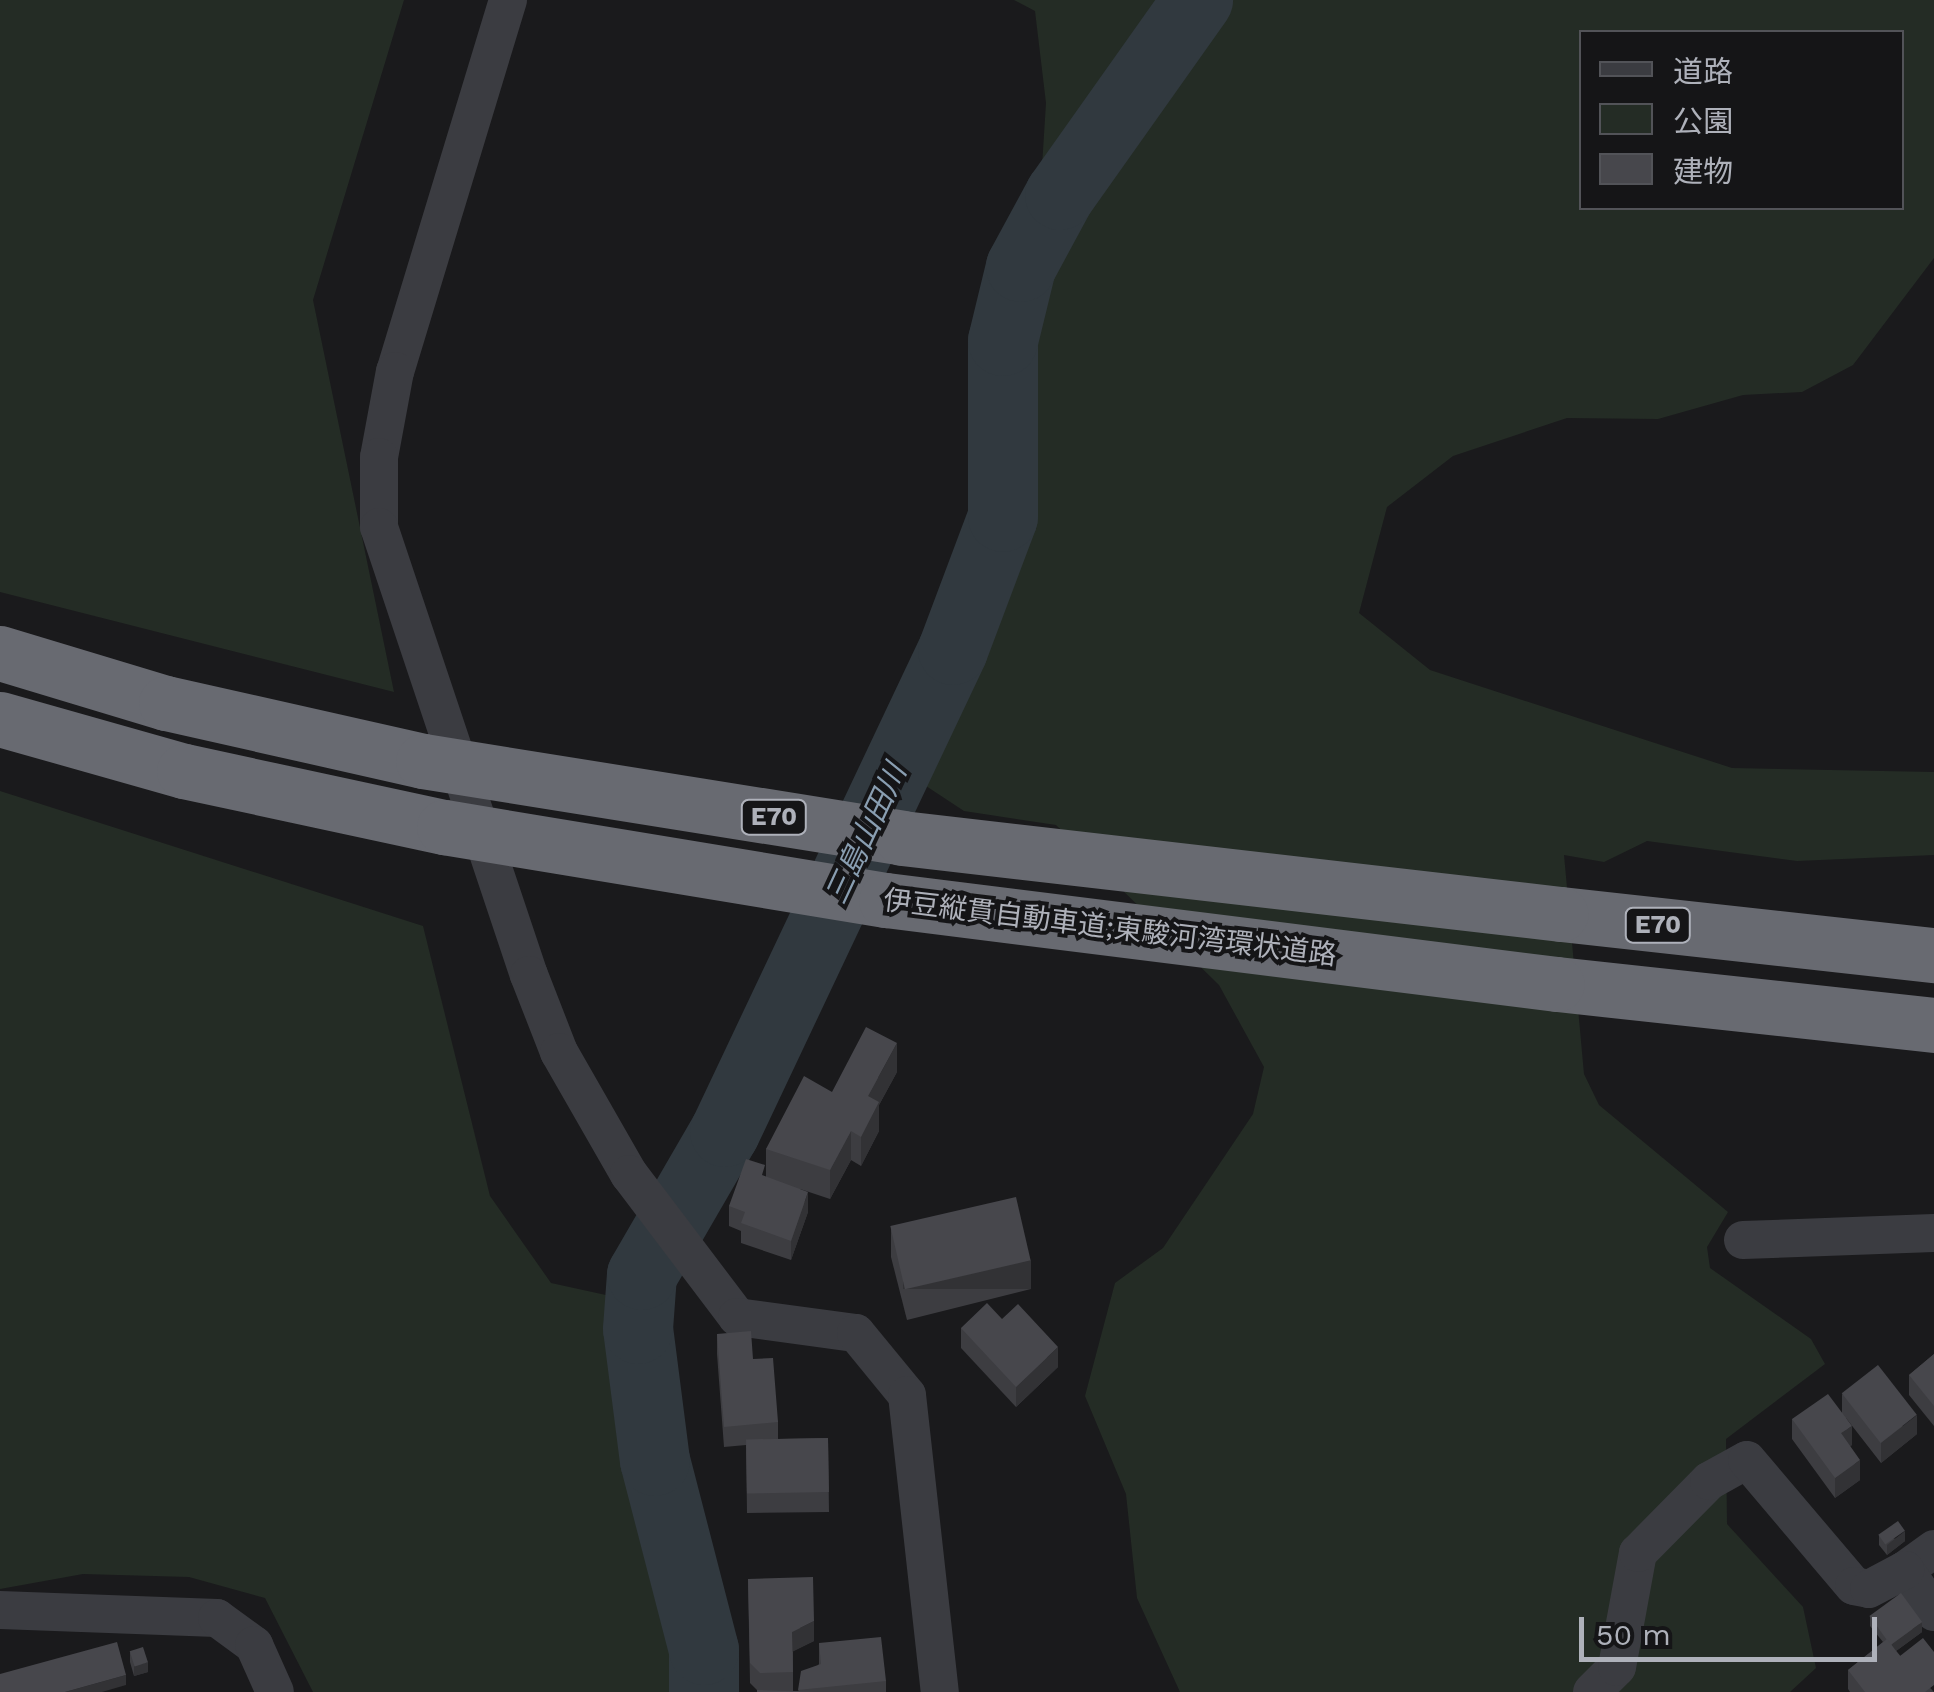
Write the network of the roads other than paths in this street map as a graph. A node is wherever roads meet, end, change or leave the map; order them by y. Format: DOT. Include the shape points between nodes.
graph roads {
  1 [pos="508,0"];
  2 [pos="0,654"];
  3 [pos="0,720"];
  4 [pos="1934,928"];
  5 [pos="1755,936"];
  6 [pos="1934,955"];
  7 [pos="1744,1006"];
  8 [pos="1934,1025"];
  9 [pos="1934,1052"];
  10 [pos="1934,1233"];
  11 [pos="1743,1240"];
  12 [pos="1919,1560"];
  13 [pos="0,1610"];
  14 [pos="1934,1612"];
  15 [pos="275,1692"];
  16 [pos="940,1692"];
  17 [pos="1592,1692"];
  1 -- 16 [label="street" via="395,371 379,527 529,975 559,1052 629,1174 700,1278 737,1317 856,1334 907,1395"];
  2 -- 5 [label="highway, E70, bridge" via="423,761 902,838"];
  3 -- 7 [label="highway, 伊豆縦貫自動車道;東駿河湾環状道路 / E70, bridge" via="444,827 886,900"];
  4 -- 5 [label="highway"];
  5 -- 6 [label="highway, E70"];
  7 -- 8 [label="highway, 伊豆縦貫自動車道;東駿河湾環状道路 / E70"];
  7 -- 9 [label="highway"];
  10 -- 11 [label="street"];
  12 -- 14 [label="street"];
  12 -- 17 [label="street" via="1870,1589 1854,1586 1747,1460 1709,1481 1638,1553 1617,1666"];
  13 -- 15 [label="street" via="217,1618 254,1646"];
}
